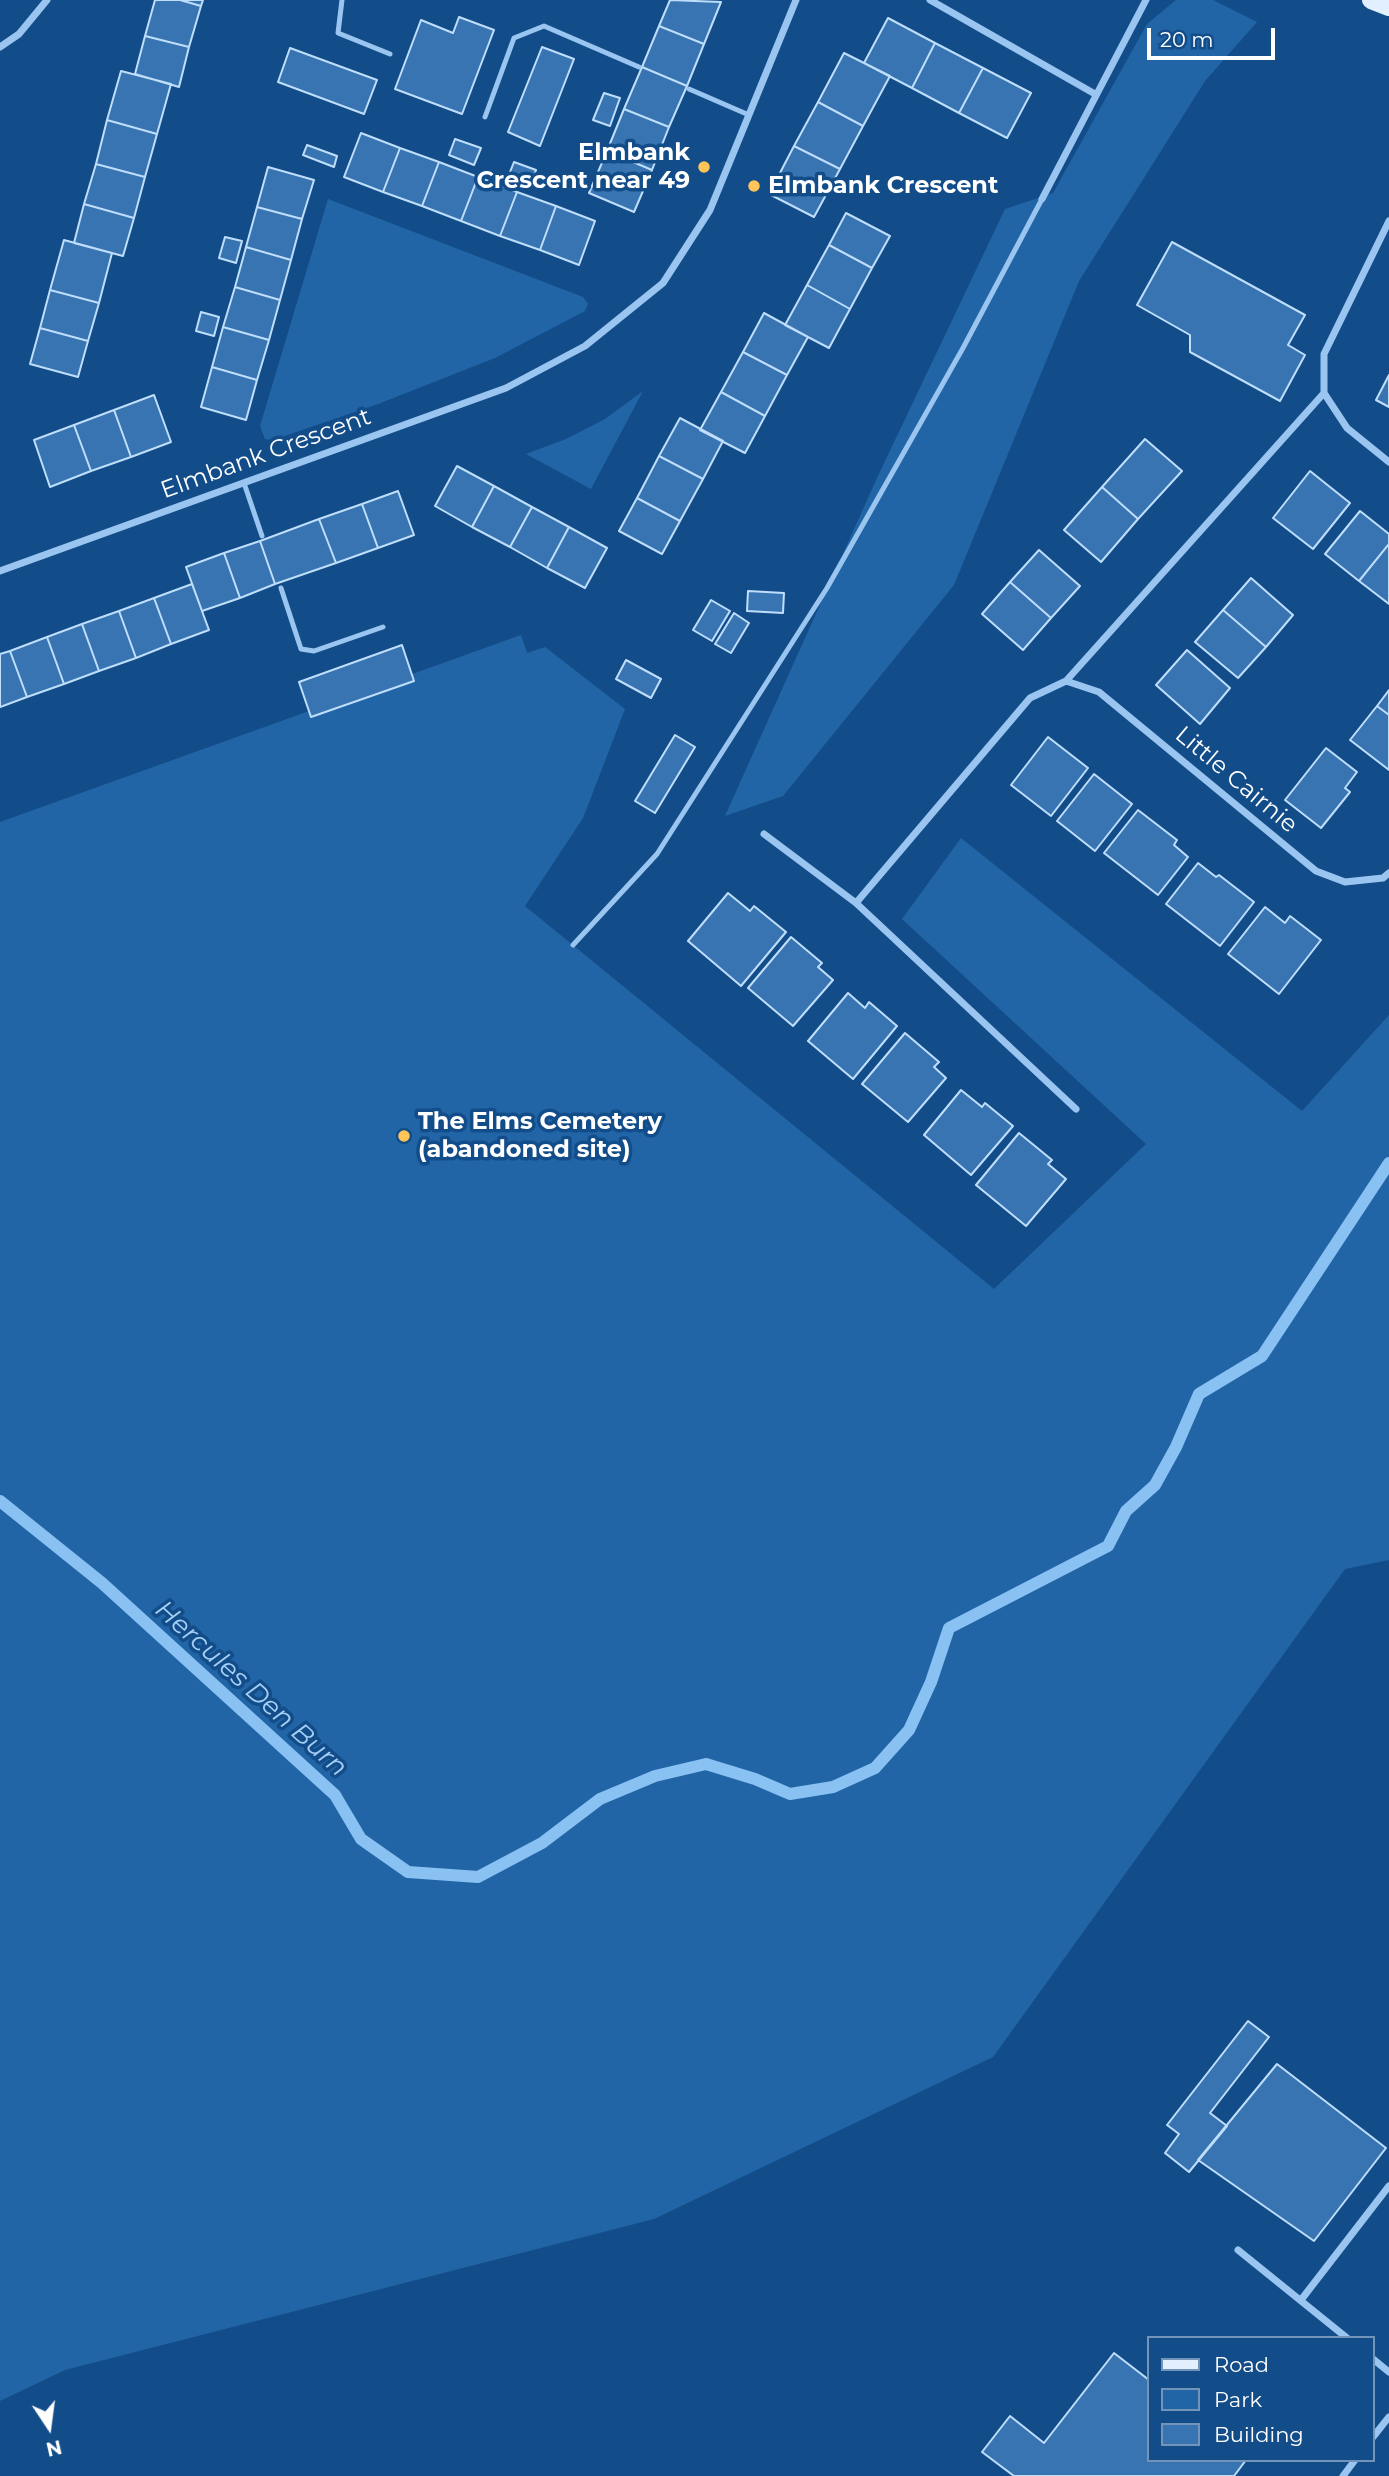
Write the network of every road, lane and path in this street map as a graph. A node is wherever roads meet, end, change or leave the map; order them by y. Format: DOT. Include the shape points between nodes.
graph roads {
  1 [pos="47,0"];
  2 [pos="342,0"];
  3 [pos="796,0"];
  4 [pos="930,0"];
  5 [pos="1146,0"];
  6 [pos="1371,0"];
  7 [pos="1389,7"];
  8 [pos="0,47"];
  9 [pos="390,54"];
  10 [pos="639,67"];
  11 [pos="689,89"];
  12 [pos="1095,94"];
  13 [pos="749,115"];
  14 [pos="485,117"];
  15 [pos="1042,199"];
  16 [pos="1389,221"];
  17 [pos="1324,393"];
  18 [pos="1389,462"];
  19 [pos="244,483"];
  20 [pos="262,536"];
  21 [pos="0,571"];
  22 [pos="281,588"];
  23 [pos="383,627"];
  24 [pos="1066,681"];
  25 [pos="764,834"];
  26 [pos="1389,873"];
  27 [pos="856,904"];
  28 [pos="573,945"];
  29 [pos="1076,1109"];
  30 [pos="1389,2186"];
  31 [pos="1238,2250"];
  32 [pos="1301,2300"];
  33 [pos="1345,2336"];
  34 [pos="1375,2361"];
  35 [pos="1389,2372"];
  36 [pos="1389,2417"];
  37 [pos="1375,2434"];
  1 -- 8 [label="street" via="19,34"];
  2 -- 9 [label="lane" via="338,33"];
  3 -- 13 [label="street, Elmbank Crescent"];
  4 -- 12 [label="street"];
  5 -- 12 [label="street"];
  6 -- 7 [label="main road"];
  10 -- 14 [label="lane" via="544,26 514,38"];
  11 -- 13 [label="lane"];
  12 -- 15 [label="street"];
  13 -- 19 [label="street, Elmbank Crescent" via="710,210 663,283 585,346 506,388"];
  15 -- 28 [label="lane" via="827,588 657,854"];
  16 -- 17 [label="street" via="1324,354"];
  17 -- 18 [label="street" via="1348,428"];
  17 -- 24 [label="street"];
  19 -- 20 [label="lane"];
  19 -- 21 [label="street, Elmbank Crescent"];
  22 -- 23 [label="lane" via="302,649 314,651"];
  24 -- 26 [label="street, Little Cairnie" via="1099,692 1316,871 1345,882 1383,878"];
  24 -- 27 [label="street" via="1030,698"];
  25 -- 27 [label="street"];
  27 -- 29 [label="street"];
  30 -- 32 [label="street"];
  31 -- 32 [label="street"];
  32 -- 33 [label="street"];
  34 -- 35 [label="street"];
  36 -- 37 [label="street"];
}
